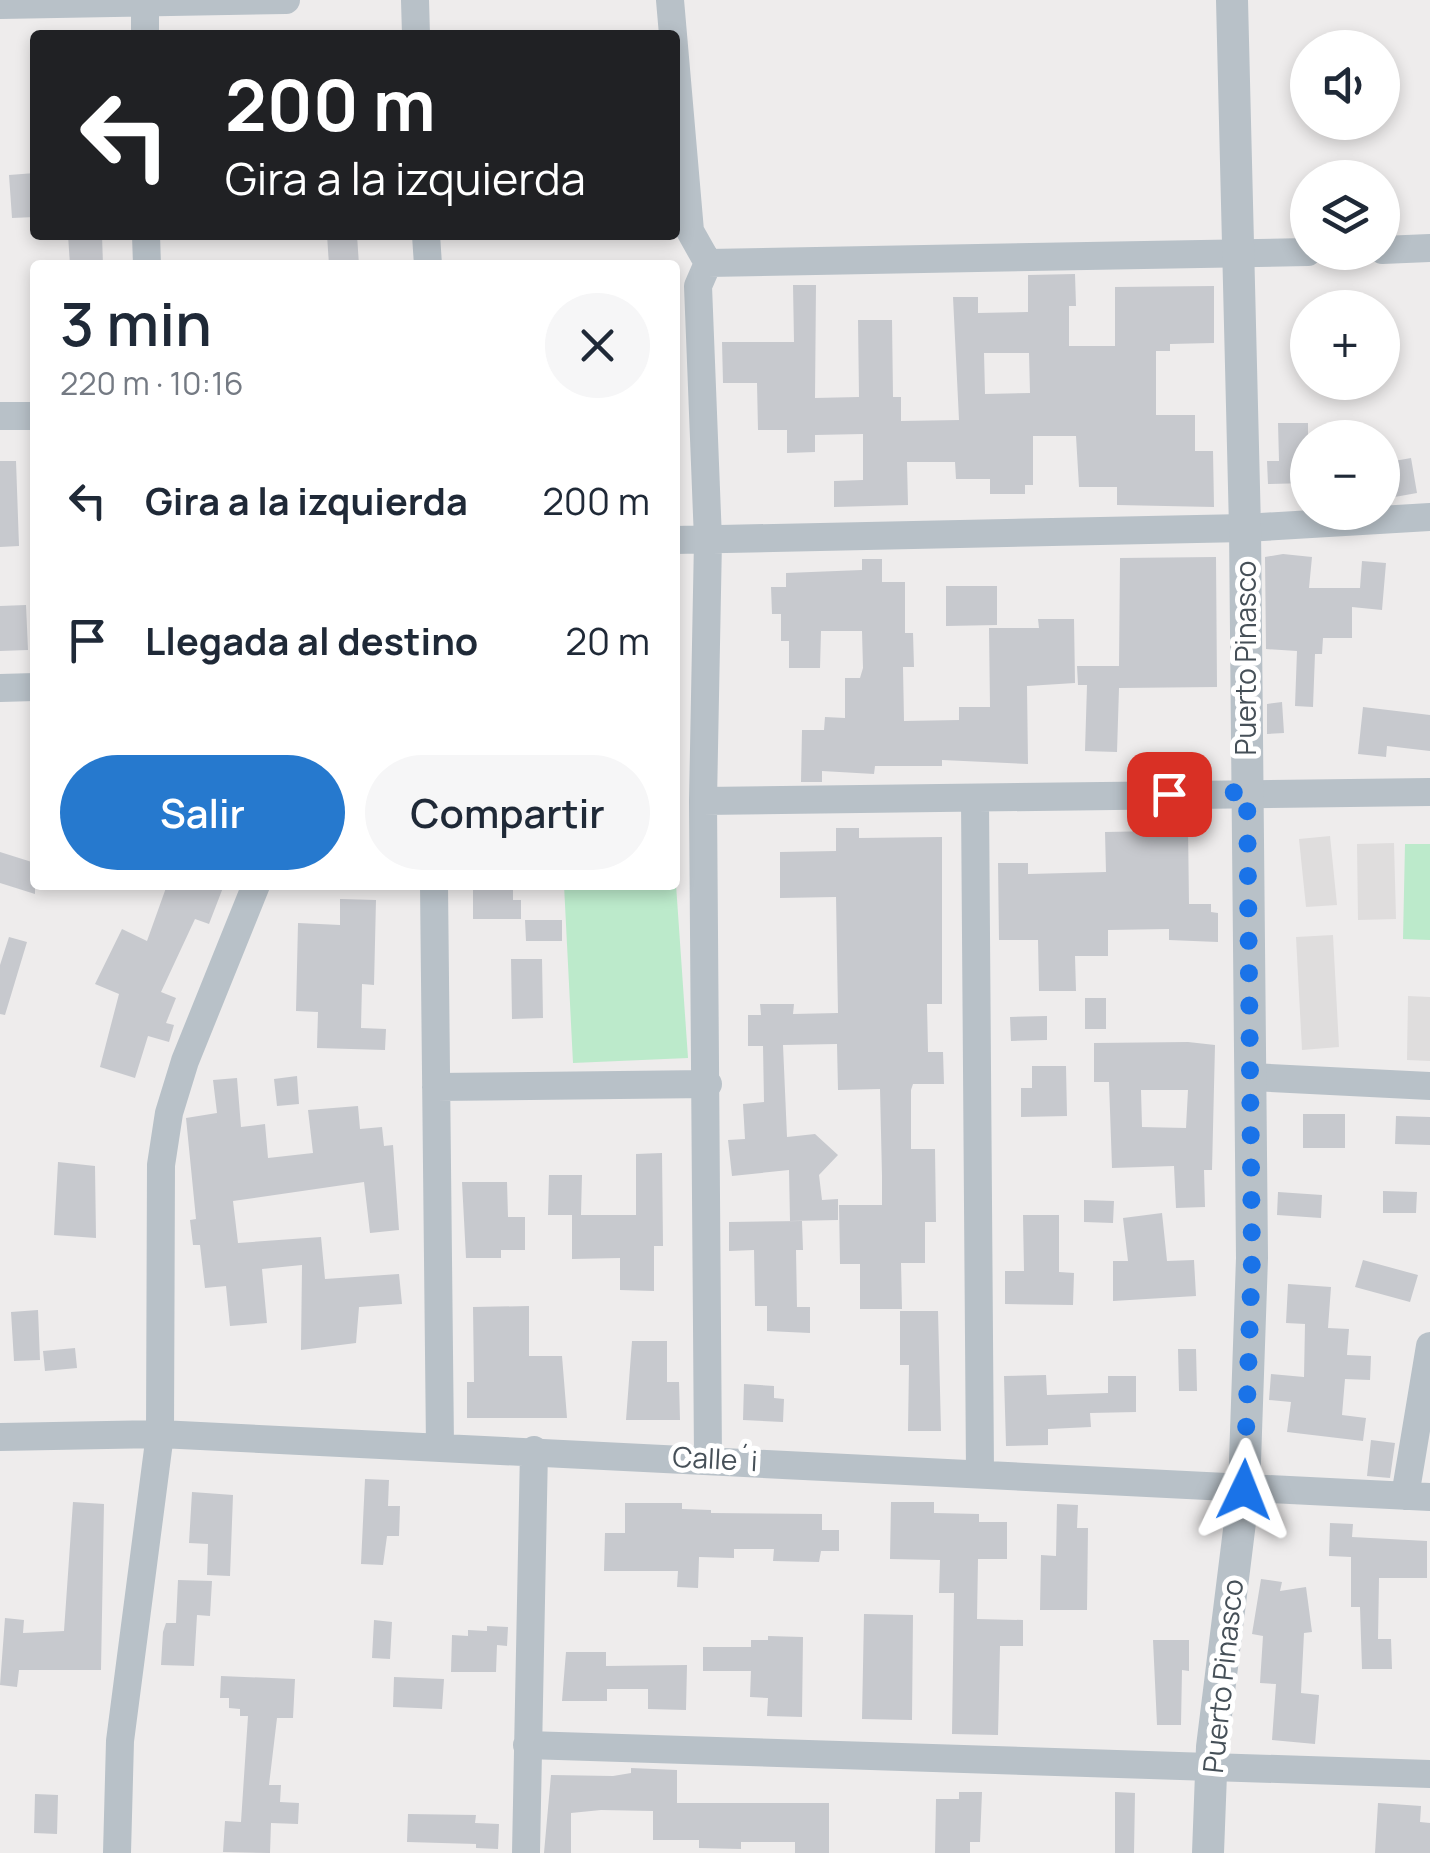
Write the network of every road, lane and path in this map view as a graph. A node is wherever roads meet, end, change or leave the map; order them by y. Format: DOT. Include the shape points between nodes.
graph roads {
  1 [pos="286,0"];
  2 [pos="415,0"];
  3 [pos="670,0"];
  4 [pos="1232,0"];
  5 [pos="145,2"];
  6 [pos="0,4"];
  7 [pos="145,30"];
  8 [pos="416,30"];
  9 [pos="673,30"];
  10 [pos="680,116"];
  11 [pos="1430,248"];
  12 [pos="1400,249"];
  13 [pos="1290,253"];
  14 [pos="1238,255"];
  15 [pos="708,263"];
  16 [pos="0,416"];
  17 [pos="30,416"];
  18 [pos="1430,517"];
  19 [pos="1245,528"];
  20 [pos="680,540"];
  21 [pos="708,540"];
  22 [pos="30,687"];
  23 [pos="0,688"];
  24 [pos="1247,792"];
  25 [pos="1430,792"];
  26 [pos="975,800"];
  27 [pos="703,801"];
  28 [pos="254,890"];
  29 [pos="434,890"];
  30 [pos="1252,1077"];
  31 [pos="708,1084"];
  32 [pos="436,1086"];
  33 [pos="1430,1086"];
  34 [pos="1430,1346"];
  35 [pos="160,1434"];
  36 [pos="0,1437"];
  37 [pos="440,1446"];
  38 [pos="534,1450"];
  39 [pos="708,1458"];
  40 [pos="980,1472"];
  41 [pos="1244,1490"];
  42 [pos="1417,1497"];
  43 [pos="528,1744"];
  44 [pos="1212,1767"];
  45 [pos="1430,1774"];
  46 [pos="117,1853"];
  47 [pos="526,1853"];
  48 [pos="1208,1853"];
  1 -- 5 [label="street"];
  2 -- 8 [label="street"];
  3 -- 9 [label="street"];
  4 -- 14 [label="street, Puerto Pinasco"];
  5 -- 6 [label="street"];
  5 -- 7 [label="street"];
  10 -- 15 [label="street" via="690,231"];
  11 -- 12 [label="street"];
  13 -- 14 [label="street"];
  14 -- 15 [label="street"];
  14 -- 19 [label="street, Puerto Pinasco"];
  15 -- 21 [label="street" via="698,286"];
  16 -- 17 [label="street"];
  18 -- 19 [label="street"];
  19 -- 21 [label="street"];
  19 -- 24 [label="street, Puerto Pinasco"];
  20 -- 21 [label="street"];
  21 -- 27 [label="street"];
  22 -- 23 [label="street"];
  24 -- 25 [label="street"];
  24 -- 26 [label="street"];
  24 -- 30 [label="street, Puerto Pinasco"];
  26 -- 27 [label="street"];
  26 -- 40 [label="street"];
  27 -- 31 [label="street"];
  28 -- 35 [label="street" via="169,1113 161,1165"];
  29 -- 32 [label="street"];
  30 -- 33 [label="street"];
  30 -- 41 [label="street, Puerto Pinasco"];
  31 -- 32 [label="street"];
  31 -- 39 [label="street"];
  32 -- 37 [label="street"];
  34 -- 42 [label="street"];
  35 -- 36 [label="street, Calle´i"];
  35 -- 37 [label="street, Calle´i"];
  35 -- 46 [label="street" via="120,1740"];
  37 -- 38 [label="street, Calle´i"];
  38 -- 39 [label="street, Calle´i"];
  38 -- 43 [label="street"];
  39 -- 40 [label="street, Calle´i"];
  40 -- 41 [label="street, Calle´i"];
  41 -- 42 [label="street, Calle´i"];
  41 -- 44 [label="street, Puerto Pinasco"];
  43 -- 44 [label="street"];
  43 -- 47 [label="street"];
  44 -- 45 [label="street"];
  44 -- 48 [label="street, Puerto Pinasco"];
}
